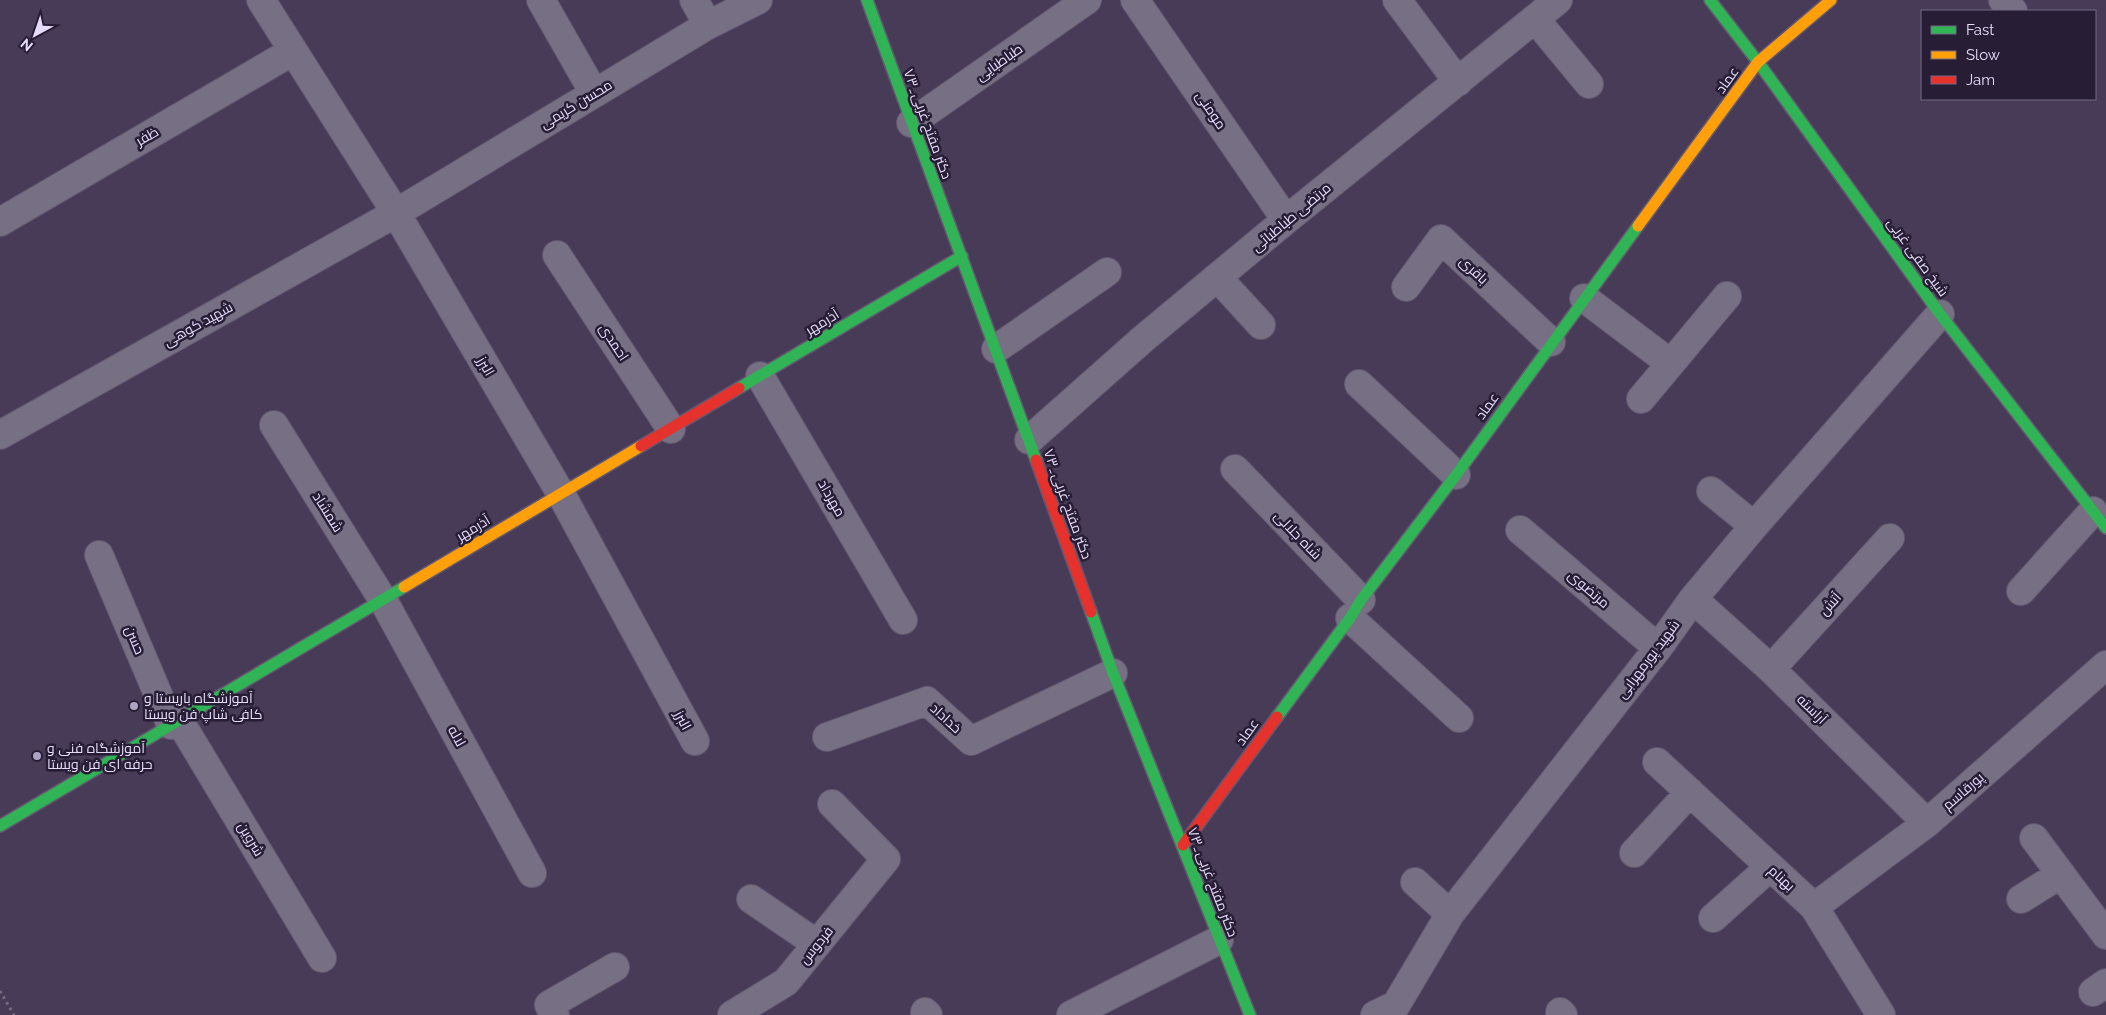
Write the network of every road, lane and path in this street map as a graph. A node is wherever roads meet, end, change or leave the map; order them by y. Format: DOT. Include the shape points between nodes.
graph roads {
  1 [pos="261,0"];
  2 [pos="541,0"];
  3 [pos="694,0"];
  4 [pos="758,0"];
  5 [pos="867,0"];
  6 [pos="1087,0"];
  7 [pos="1135,0"];
  8 [pos="1397,0"];
  9 [pos="1558,0"];
  10 [pos="1710,0"];
  11 [pos="1831,0"];
  12 [pos="2004,0"];
  13 [pos="2012,10"];
  14 [pos="1536,20"];
  15 [pos="708,25"];
  16 [pos="293,51"];
  17 [pos="1758,62"];
  18 [pos="1458,82"];
  19 [pos="1589,84"];
  20 [pos="594,93"];
  21 [pos="911,123"];
  22 [pos="396,213"];
  23 [pos="1286,220"];
  24 [pos="0,222"];
  25 [pos="557,256"];
  26 [pos="962,256"];
  27 [pos="1106,272"];
  28 [pos="1218,278"];
  29 [pos="1406,287"];
  30 [pos="1727,296"];
  31 [pos="1584,298"];
  32 [pos="1940,314"];
  33 [pos="1261,325"];
  34 [pos="1551,342"];
  35 [pos="996,349"];
  36 [pos="1670,364"];
  37 [pos="760,376"];
  38 [pos="1359,384"];
  39 [pos="1641,399"];
  40 [pos="274,425"];
  41 [pos="671,429"];
  42 [pos="0,435"];
  43 [pos="1029,440"];
  44 [pos="1235,469"];
  45 [pos="1456,474"];
  46 [pos="1711,491"];
  47 [pos="561,494"];
  48 [pos="2099,520"];
  49 [pos="1754,526"];
  50 [pos="1520,530"];
  51 [pos="1890,538"];
  52 [pos="99,555"];
  53 [pos="2021,591"];
  54 [pos="1693,599"];
  55 [pos="383,600"];
  56 [pos="1355,609"];
  57 [pos="903,620"];
  58 [pos="1658,648"];
  59 [pos="2106,665"];
  60 [pos="1771,669"];
  61 [pos="1113,672"];
  62 [pos="1459,718"];
  63 [pos="175,723"];
  64 [pos="827,737"];
  65 [pos="695,741"];
  66 [pos="1657,762"];
  67 [pos="1690,792"];
  68 [pos="832,804"];
  69 [pos="1927,823"];
  70 [pos="0,826"];
  71 [pos="2034,838"];
  72 [pos="1183,845"];
  73 [pos="1634,853"];
  74 [pos="1770,867"];
  75 [pos="532,873"];
  76 [pos="2061,874"];
  77 [pos="1415,882"];
  78 [pos="2021,899"];
  79 [pos="751,900"];
  80 [pos="1814,908"];
  81 [pos="1450,914"];
  82 [pos="1713,918"];
  83 [pos="2106,935"];
  84 [pos="1219,940"];
  85 [pos="817,944"];
  86 [pos="322,958"];
  87 [pos="615,967"];
  88 [pos="0,991"];
  89 [pos="14,1015"];
  90 [pos="555,1015"];
  91 [pos="732,1015"];
  92 [pos="1072,1015"];
  93 [pos="1250,1015"];
  94 [pos="1375,1015"];
  95 [pos="1881,1015"];
  1 -- 16 [label="street, البرز"];
  2 -- 20 [label="street"];
  3 -- 15 [label="street"];
  4 -- 15 [label="street, محسن کریمی"];
  5 -- 21 [label="street, ۷۳_دکتر مفتح غربی"];
  6 -- 21 [label="street, طباطبایی"];
  7 -- 23 [label="street, مومنی"];
  8 -- 18 [label="street"];
  9 -- 14 [label="street, مرتضی طباطبائی"];
  10 -- 17 [label="street, شیخ صفی غربی"];
  11 -- 17 [label="street, عماد"];
  12 -- 13 [label="street"];
  14 -- 18 [label="street, مرتضی طباطبائی"];
  14 -- 19 [label="street"];
  15 -- 20 [label="street, محسن کریمی"];
  16 -- 22 [label="street, البرز"];
  16 -- 24 [label="street, ظفر"];
  17 -- 31 [label="street, عماد"];
  17 -- 32 [label="street, شیخ صفی غربی"];
  18 -- 23 [label="street, مرتضی طباطبائی"];
  20 -- 22 [label="street, محسن کریمی"];
  21 -- 26 [label="street, ۷۳_دکتر مفتح غربی"];
  22 -- 42 [label="street, شهید کوهی"];
  22 -- 47 [label="street, البرز"];
  23 -- 28 [label="street, مرتضی طباطبائی"];
  25 -- 41 [label="street, احمدی"];
  26 -- 35 [label="street, ۷۳_دکتر مفتح غربی"];
  26 -- 37 [label="street, آذرمهر"];
  27 -- 35 [label="street"];
  28 -- 33 [label="street"];
  28 -- 43 [label="street, مرتضی طباطبائی"];
  29 -- 34 [label="street, باقری" via="1441,239"];
  30 -- 36 [label="street"];
  31 -- 34 [label="street, عماد"];
  31 -- 36 [label="street"];
  32 -- 48 [label="street, شیخ صفی غربی"];
  32 -- 49 [label="street, شهید پورمهرابی"];
  34 -- 45 [label="street, عماد"];
  35 -- 43 [label="street, ۷۳_دکتر مفتح غربی"];
  36 -- 39 [label="street"];
  37 -- 41 [label="street, آذرمهر"];
  37 -- 57 [label="street, مهرداد"];
  38 -- 45 [label="street"];
  40 -- 55 [label="street, شمشاد"];
  41 -- 47 [label="street, آذرمهر"];
  43 -- 61 [label="street, ۷۳_دکتر مفتح غربی"];
  44 -- 56 [label="street, شاه جلالی"];
  45 -- 56 [label="street, عماد"];
  46 -- 49 [label="street"];
  47 -- 55 [label="street, آذرمهر"];
  47 -- 65 [label="street, البرز"];
  48 -- 53 [label="street"];
  49 -- 54 [label="street, شهید پورمهرابی"];
  50 -- 58 [label="street, مرتضوی"];
  51 -- 60 [label="street, آتش"];
  52 -- 63 [label="street, حسن"];
  54 -- 58 [label="street, شهید پورمهرابی"];
  54 -- 60 [label="street, آراسته"];
  55 -- 63 [label="street, آذرمهر"];
  55 -- 75 [label="street, لاله"];
  56 -- 62 [label="street, شاه جلالی"];
  56 -- 72 [label="street, عماد"];
  58 -- 81 [label="street, شهید پورمهرابی"];
  59 -- 69 [label="street, پورقاسم"];
  60 -- 69 [label="street, آراسته"];
  61 -- 64 [label="street, خداداد" via="971,742 927,701"];
  61 -- 72 [label="street, ۷۳_دکتر مفتح غربی"];
  63 -- 70 [label="street, آذرمهر"];
  63 -- 86 [label="street, شروین"];
  66 -- 67 [label="street, بهنام"];
  67 -- 73 [label="street"];
  67 -- 74 [label="street, بهنام"];
  68 -- 85 [label="street, فردوس" via="886,859"];
  69 -- 80 [label="street, پورقاسم"];
  71 -- 76 [label="street"];
  72 -- 84 [label="street, ۷۳_دکتر مفتح غربی"];
  74 -- 80 [label="street, بهنام"];
  74 -- 82 [label="street"];
  76 -- 78 [label="street"];
  76 -- 83 [label="street"];
  77 -- 81 [label="street"];
  79 -- 85 [label="street"];
  80 -- 95 [label="street, بهنام"];
  81 -- 94 [label="street, شهید پورمهرابی" via="1396,1005"];
  84 -- 92 [label="street"];
  84 -- 93 [label="street, ۷۳_دکتر مفتح غربی"];
  85 -- 91 [label="street, فردوس" via="786,982"];
  87 -- 90 [label="street" via="549,1005"];
  88 -- 89 [label="path"];
}
